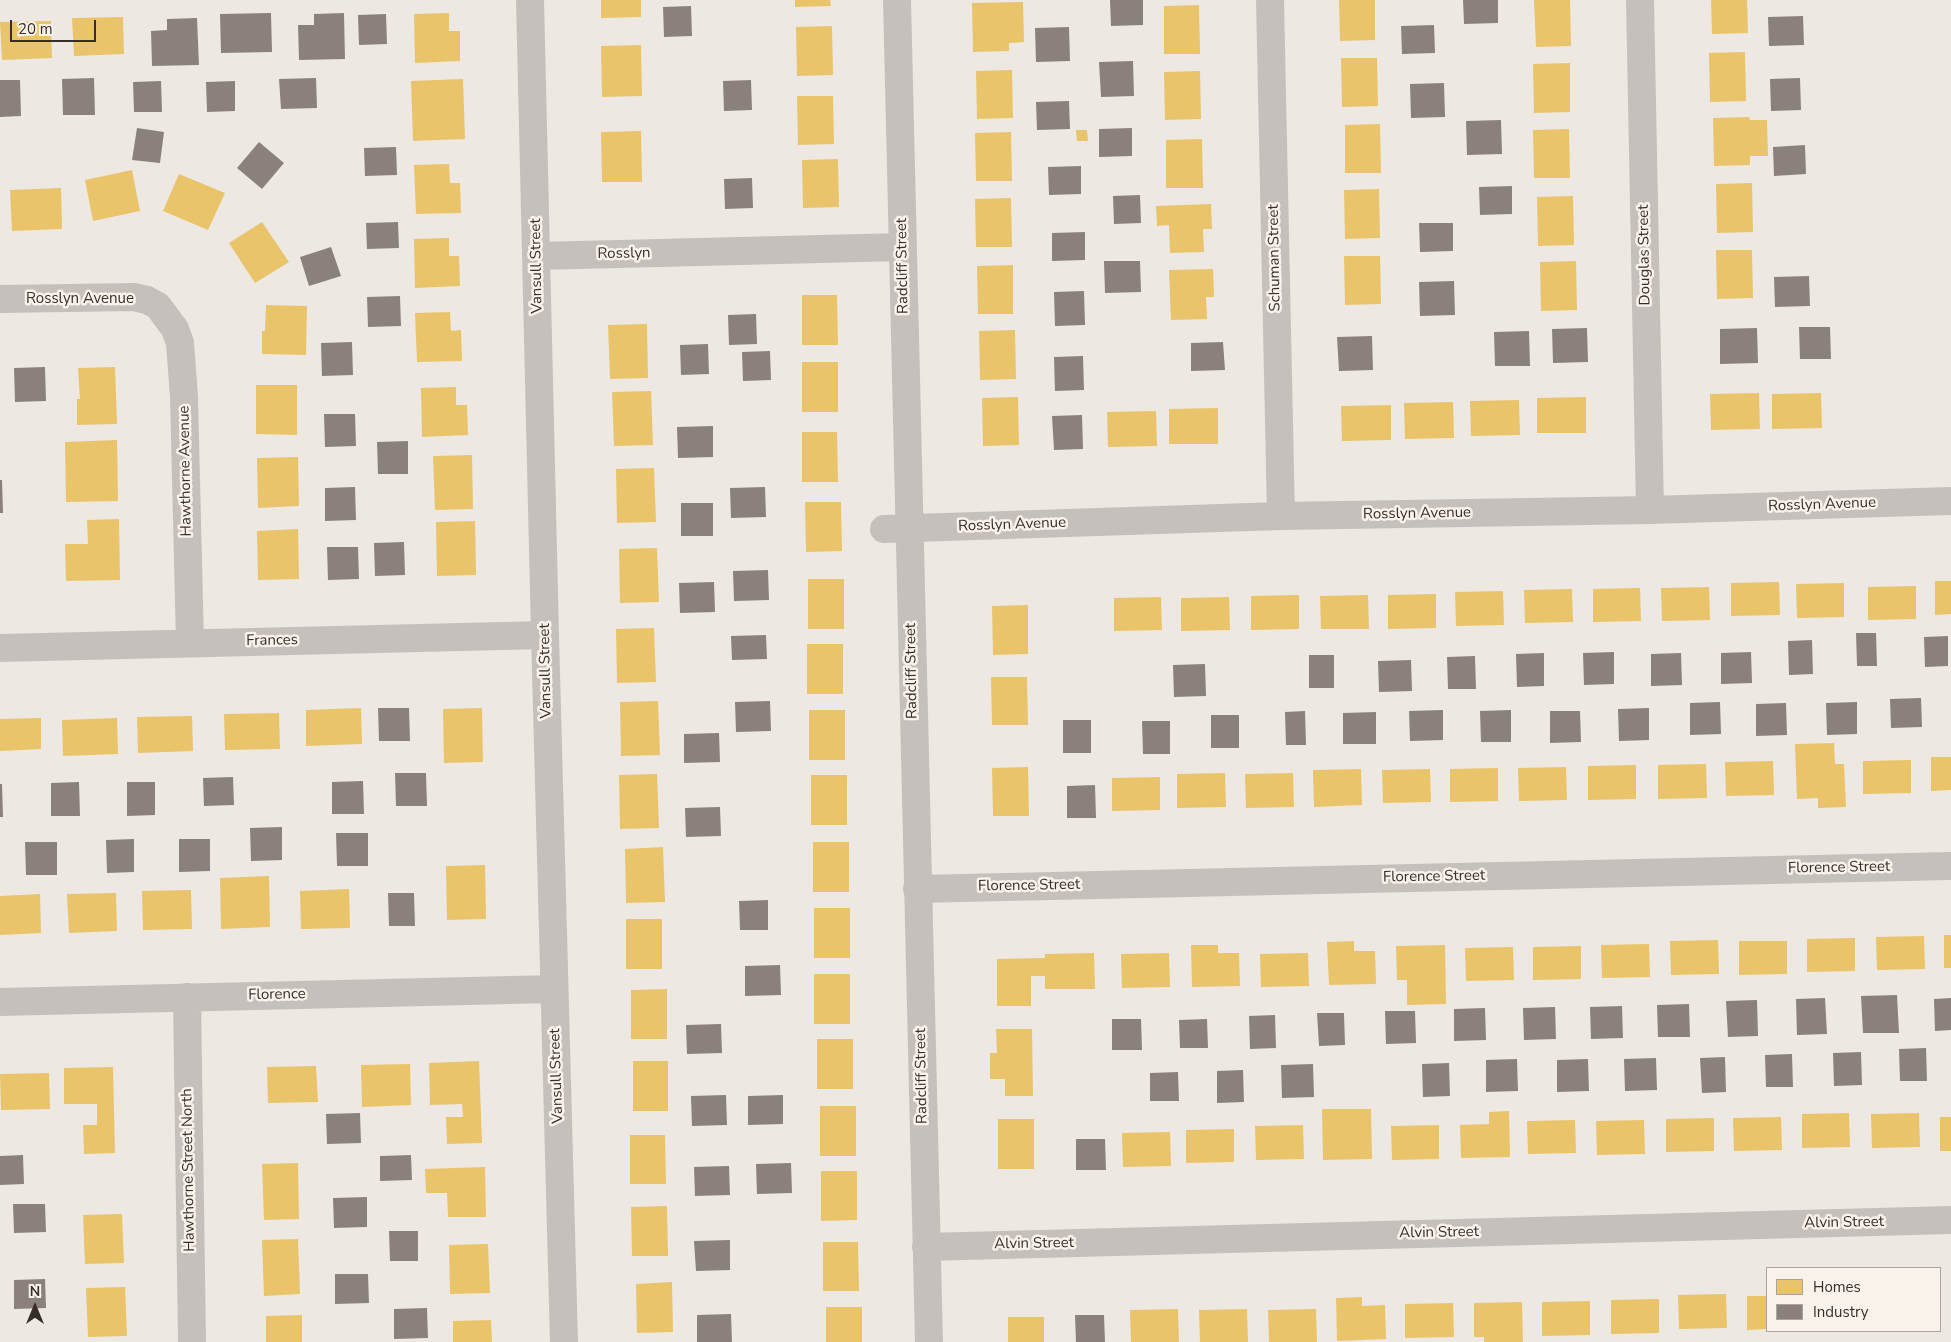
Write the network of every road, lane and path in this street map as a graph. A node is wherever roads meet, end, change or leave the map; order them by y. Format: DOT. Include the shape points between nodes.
graph roads {
  1 [pos="530,0"];
  2 [pos="897,0"];
  3 [pos="1270,0"];
  4 [pos="1640,0"];
  5 [pos="902,247"];
  6 [pos="537,256"];
  7 [pos="0,299"];
  8 [pos="158,306"];
  9 [pos="1951,501"];
  10 [pos="1650,510"];
  11 [pos="1281,516"];
  12 [pos="896,529"];
  13 [pos="545,635"];
  14 [pos="190,643"];
  15 [pos="0,648"];
  16 [pos="1951,866"];
  17 [pos="918,889"];
  18 [pos="554,989"];
  19 [pos="187,997"];
  20 [pos="0,1002"];
  21 [pos="1951,1220"];
  22 [pos="926,1247"];
  23 [pos="192,1342"];
  24 [pos="564,1342"];
  25 [pos="929,1342"];
  1 -- 6 [label="street, Vansull Street"];
  2 -- 5 [label="street, Radcliff Street"];
  3 -- 11 [label="street, Schuman Street"];
  4 -- 10 [label="street, Douglas Street"];
  5 -- 6 [label="street, Rosslyn"];
  5 -- 12 [label="street, Radcliff Street"];
  6 -- 13 [label="street, Vansull Street"];
  7 -- 8 [label="street, Rosslyn Avenue" via="134,297"];
  8 -- 14 [label="street, Hawthorne Avenue" via="175,328 180,343"];
  9 -- 10 [label="street, Rosslyn Avenue"];
  10 -- 11 [label="street, Rosslyn Avenue"];
  11 -- 12 [label="street, Rosslyn Avenue"];
  12 -- 17 [label="street, Radcliff Street"];
  13 -- 14 [label="street, Frances"];
  13 -- 18 [label="street, Vansull Street"];
  14 -- 15 [label="street, Frances"];
  16 -- 17 [label="street, Florence Street"];
  17 -- 22 [label="street, Radcliff Street"];
  18 -- 19 [label="street, Florence"];
  18 -- 24 [label="street, Vansull Street"];
  19 -- 20 [label="street, Florence"];
  19 -- 23 [label="street, Hawthorne Street North"];
  21 -- 22 [label="street, Alvin Street"];
  22 -- 25 [label="street, Radcliff Street"];
}
